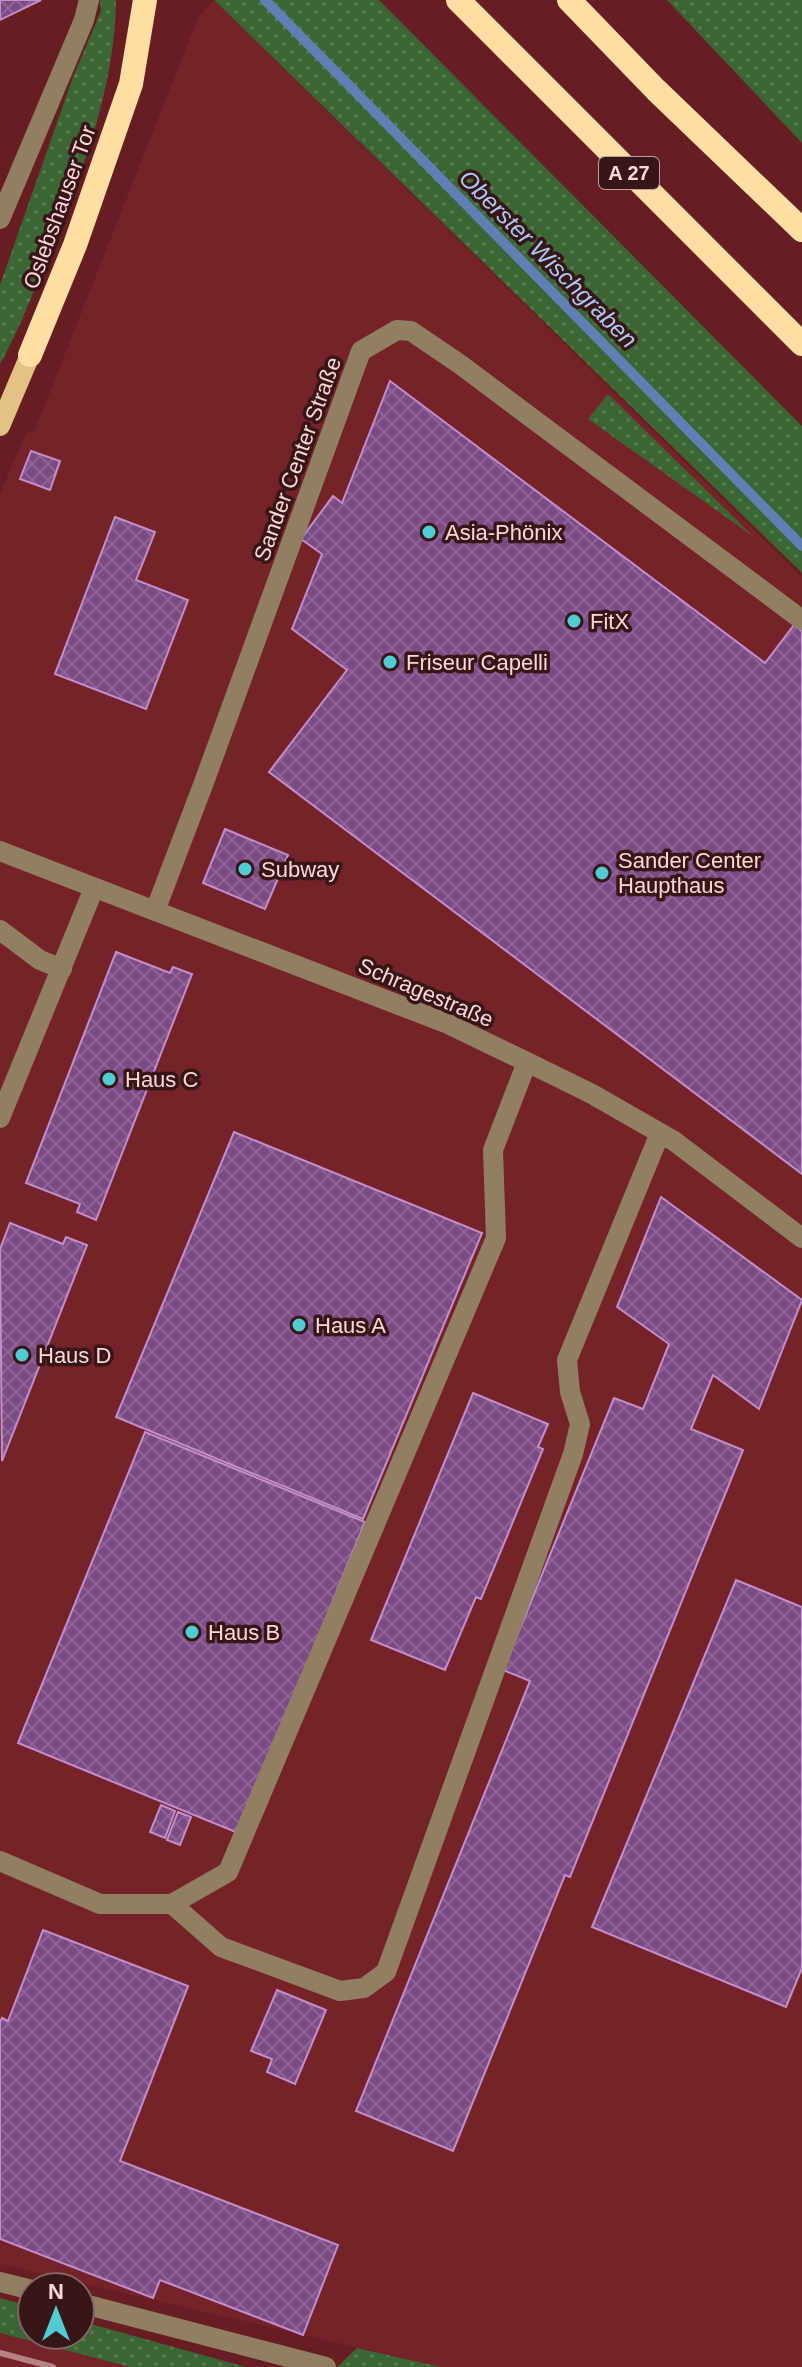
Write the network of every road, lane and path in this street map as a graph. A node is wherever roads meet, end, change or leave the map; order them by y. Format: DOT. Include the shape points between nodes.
graph roads {
  1 [pos="89,0"];
  2 [pos="145,0"];
  3 [pos="458,0"];
  4 [pos="569,0"];
  5 [pos="0,219"];
  6 [pos="802,230"];
  7 [pos="802,344"];
  8 [pos="30,355"];
  9 [pos="0,426"];
  10 [pos="802,620"];
  11 [pos="0,851"];
  12 [pos="94,888"];
  13 [pos="155,911"];
  14 [pos="0,930"];
  15 [pos="62,969"];
  16 [pos="527,1062"];
  17 [pos="0,1118"];
  18 [pos="660,1133"];
  19 [pos="802,1238"];
  20 [pos="0,1861"];
  21 [pos="172,1904"];
  22 [pos="96,2307"];
  23 [pos="326,2367"];
  1 -- 5 [label="street"];
  2 -- 8 [label="highway, Oslebshauser Tor" via="131,84"];
  3 -- 7 [label="highway, A 27"];
  4 -- 6 [label="highway"];
  8 -- 9 [label="main road, Oslebshauser Tor"];
  10 -- 13 [label="street, Sander Center Straße" via="461,365 411,331 397,330 361,351"];
  11 -- 12 [label="street, Schragestraße"];
  12 -- 13 [label="street, Schragestraße"];
  12 -- 15 [label="street"];
  13 -- 16 [label="street, Schragestraße" via="448,1024"];
  14 -- 15 [label="street" via="40,960"];
  15 -- 17 [label="street"];
  16 -- 18 [label="street, Schragestraße"];
  16 -- 21 [label="street" via="493,1150 496,1238 490,1253 228,1872"];
  18 -- 19 [label="street, Schragestraße"];
  18 -- 21 [label="street" via="567,1360 580,1424 573,1454 386,1972 364,1988 340,1991 221,1947"];
  20 -- 21 [label="street" via="100,1904"];
  22 -- 23 [label="street"];
}
